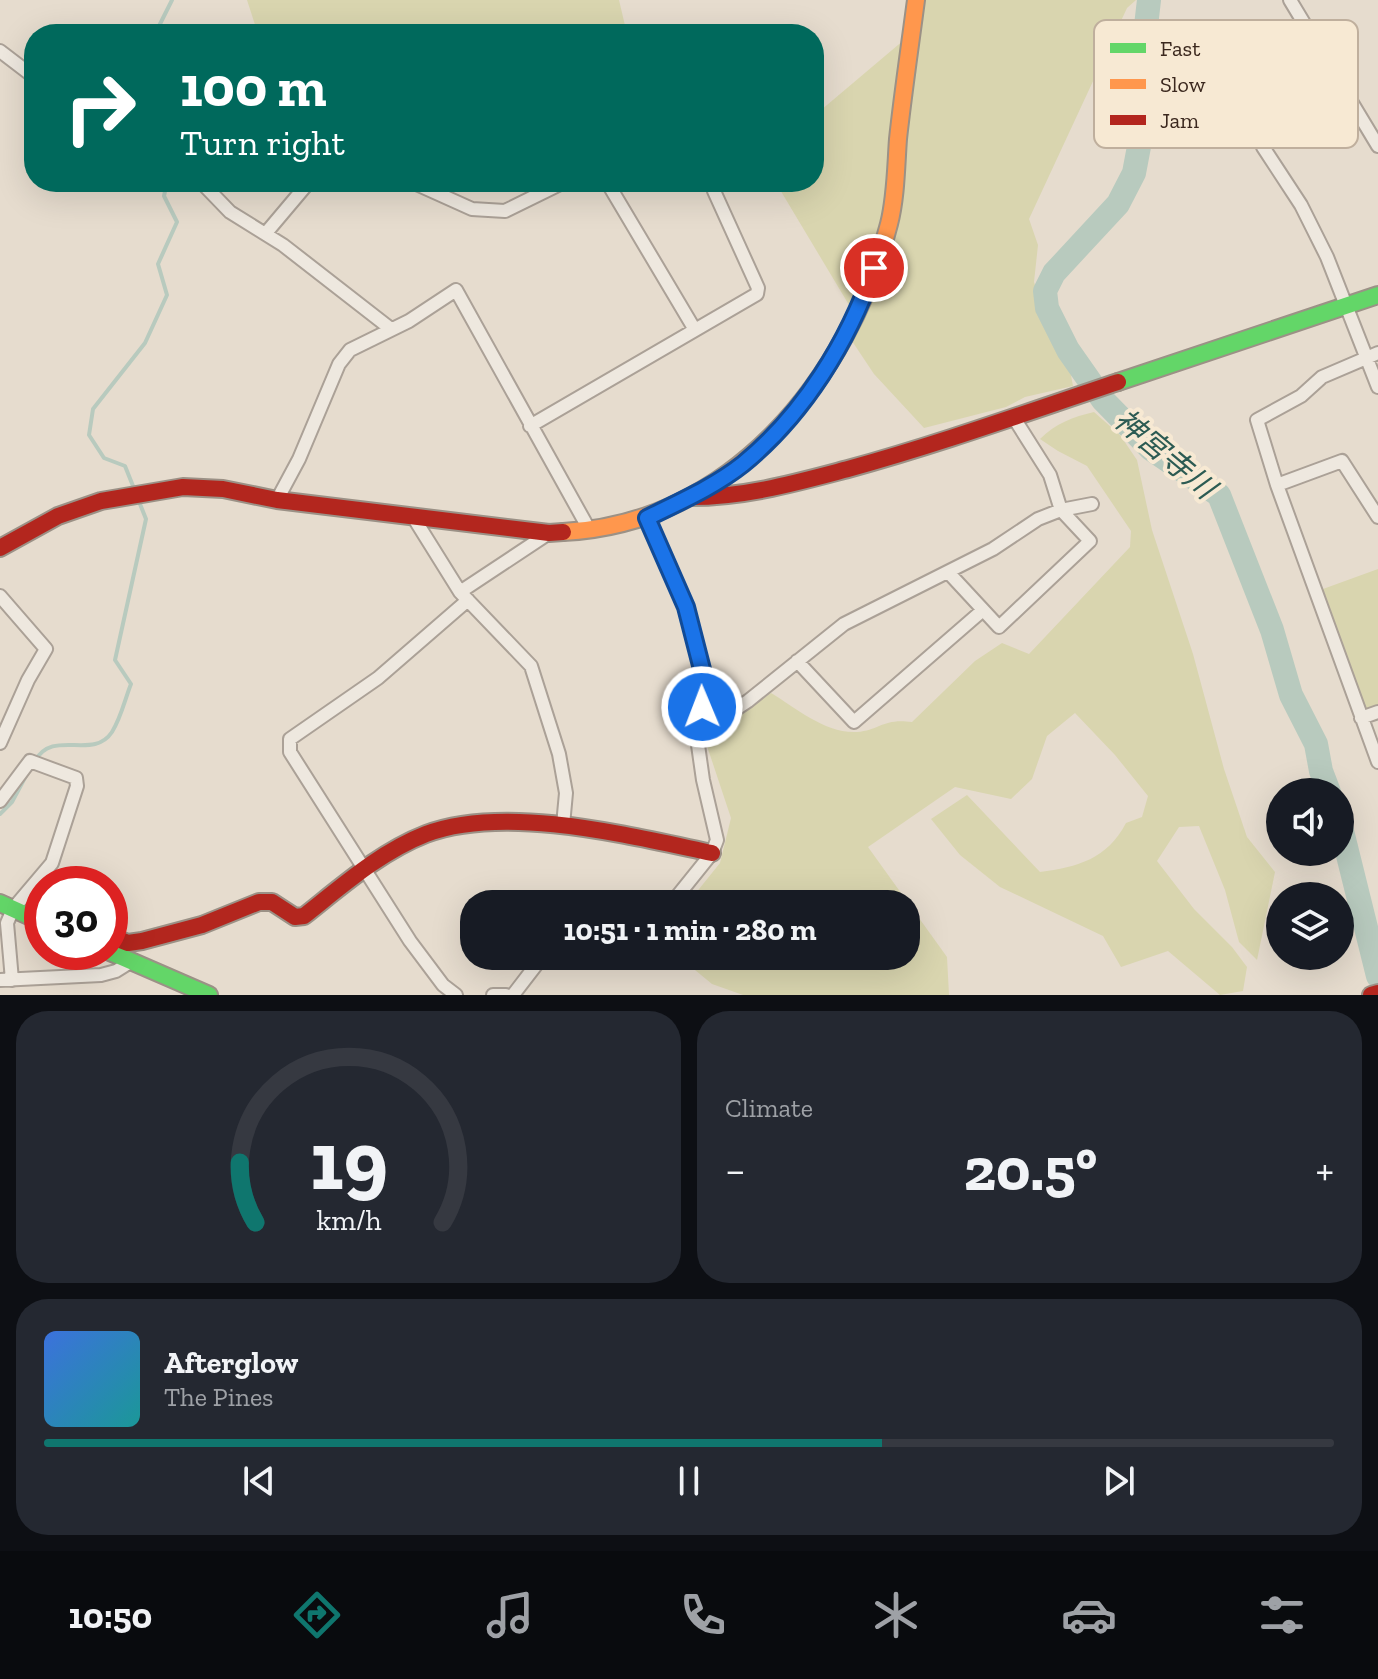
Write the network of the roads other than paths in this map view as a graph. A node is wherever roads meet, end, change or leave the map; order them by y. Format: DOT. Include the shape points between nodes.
graph roads {
  1 [pos="916,0"];
  2 [pos="1290,0"];
  3 [pos="1302,20"];
  4 [pos="0,51"];
  5 [pos="24,69"];
  6 [pos="1358,113"];
  7 [pos="1378,146"];
  8 [pos="1264,148"];
  9 [pos="211,192"];
  10 [pos="301,192"];
  11 [pos="434,192"];
  12 [pos="544,192"];
  13 [pos="613,192"];
  14 [pos="714,192"];
  15 [pos="266,233"];
  16 [pos="1378,295"];
  17 [pos="1345,305"];
  18 [pos="391,329"];
  19 [pos="695,330"];
  20 [pos="1372,355"];
  21 [pos="1378,387"];
  22 [pos="1014,418"];
  23 [pos="530,426"];
  24 [pos="1277,485"];
  25 [pos="689,497"];
  26 [pos="277,500"];
  27 [pos="1092,504"];
  28 [pos="1061,510"];
  29 [pos="412,515"];
  30 [pos="1378,517"];
  31 [pos="647,518"];
  32 [pos="590,531"];
  33 [pos="549,533"];
  34 [pos="0,548"];
  35 [pos="948,572"];
  36 [pos="0,596"];
  37 [pos="464,596"];
  38 [pos="983,610"];
  39 [pos="797,661"];
  40 [pos="1378,712"];
  41 [pos="1361,718"];
  42 [pos="700,733"];
  43 [pos="0,743"];
  44 [pos="1378,762"];
  45 [pos="0,801"];
  46 [pos="563,825"];
  47 [pos="712,853"];
  48 [pos="364,869"];
  49 [pos="682,890"];
  50 [pos="7,906"];
  51 [pos="128,943"];
  52 [pos="128,959"];
  53 [pos="132,961"];
  54 [pos="532,970"];
  55 [pos="6,980"];
  56 [pos="1378,993"];
  57 [pos="209,995"];
  58 [pos="456,995"];
  59 [pos="493,995"];
  60 [pos="506,995"];
  61 [pos="513,995"];
  62 [pos="1371,995"];
  1 -- 25 [label="street" via="890,222 841,346 796,410 743,464"];
  2 -- 3 [label="street"];
  4 -- 5 [label="street"];
  6 -- 7 [label="street"];
  8 -- 17 [label="street" via="1301,205"];
  9 -- 15 [label="street" via="230,212"];
  10 -- 15 [label="street"];
  11 -- 12 [label="street" via="472,209 505,211"];
  13 -- 19 [label="street"];
  14 -- 19 [label="street" via="758,288 757,294"];
  15 -- 18 [label="street"];
  16 -- 17 [label="street"];
  17 -- 20 [label="street"];
  17 -- 22 [label="street"];
  18 -- 23 [label="street" via="456,290"];
  18 -- 26 [label="street" via="350,350 339,364"];
  19 -- 23 [label="street"];
  20 -- 21 [label="street"];
  20 -- 24 [label="street" via="1322,377 1301,396 1257,420"];
  22 -- 25 [label="street" via="766,491"];
  22 -- 28 [label="street" via="1050,475"];
  23 -- 32 [label="street"];
  24 -- 30 [label="street" via="1342,461"];
  24 -- 41 [label="street"];
  25 -- 31 [label="street"];
  26 -- 29 [label="street"];
  26 -- 34 [label="street" via="223,489 141,493 58,516"];
  27 -- 28 [label="street"];
  28 -- 35 [label="street"];
  28 -- 38 [label="street" via="1090,541 999,627"];
  29 -- 33 [label="street"];
  29 -- 37 [label="street"];
  31 -- 32 [label="street"];
  31 -- 42 [label="street" via="686,607 705,681"];
  32 -- 33 [label="street"];
  33 -- 37 [label="street"];
  35 -- 38 [label="street"];
  35 -- 39 [label="street" via="844,624"];
  36 -- 43 [label="street" via="46,649"];
  37 -- 46 [label="street" via="531,666 559,754 566,793"];
  37 -- 48 [label="street" via="378,678 290,739 290,752"];
  38 -- 39 [label="street" via="854,722"];
  39 -- 42 [label="street"];
  40 -- 41 [label="street"];
  41 -- 44 [label="street"];
  42 -- 47 [label="street" via="703,780 717,840"];
  45 -- 50 [label="street" via="30,761 76,778 52,863"];
  46 -- 47 [label="street"];
  46 -- 48 [label="street" via="445,828"];
  47 -- 49 [label="street"];
  48 -- 51 [label="street" via="304,916 259,902 202,925"];
  48 -- 58 [label="street" via="434,974"];
  50 -- 55 [label="street"];
  52 -- 53 [label="street"];
  53 -- 55 [label="street" via="101,975"];
  53 -- 57 [label="street"];
  54 -- 61 [label="street"];
  56 -- 62 [label="street"];
  59 -- 60 [label="street"];
}
